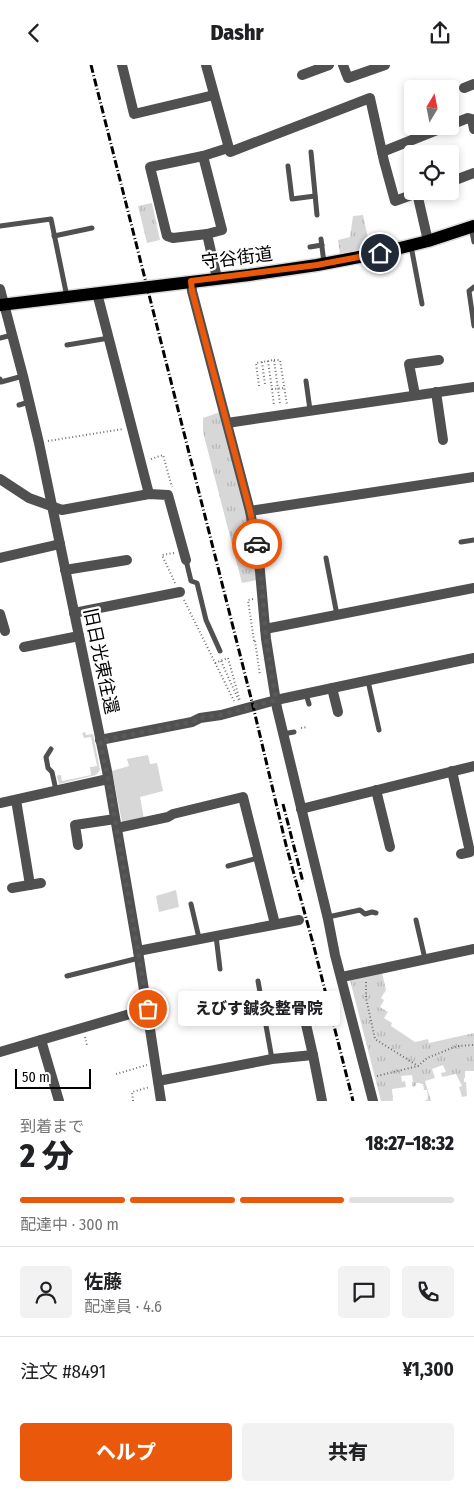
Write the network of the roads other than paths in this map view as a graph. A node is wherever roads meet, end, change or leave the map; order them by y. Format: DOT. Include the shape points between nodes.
graph roads {
  1 [pos="122,65"];
  2 [pos="206,65"];
  3 [pos="329,65"];
  4 [pos="343,65"];
  5 [pos="385,65"];
  6 [pos="302,75"];
  7 [pos="214,95"];
  8 [pos="459,122"];
  9 [pos="473,132"];
  10 [pos="425,135"];
  11 [pos="228,148"];
  12 [pos="382,151"];
  13 [pos="311,152"];
  14 [pos="203,156"];
  15 [pos="288,166"];
  16 [pos="474,173"];
  17 [pos="459,178"];
  18 [pos="315,196"];
  19 [pos="404,198"];
  20 [pos="421,200"];
  21 [pos="318,215"];
  22 [pos="0,226"];
  23 [pos="472,226"];
  24 [pos="92,228"];
  25 [pos="207,234"];
  26 [pos="54,236"];
  27 [pos="428,241"];
  28 [pos="474,242"];
  29 [pos="411,245"];
  30 [pos="310,247"];
  31 [pos="324,264"];
  32 [pos="218,278"];
  33 [pos="191,281"];
  34 [pos="474,287"];
  35 [pos="0,289"];
  36 [pos="98,293"];
  37 [pos="66,297"];
  38 [pos="422,304"];
  39 [pos="2,305"];
  40 [pos="474,326"];
  41 [pos="12,335"];
  42 [pos="0,338"];
  43 [pos="109,338"];
  44 [pos="67,345"];
  45 [pos="439,360"];
  46 [pos="23,376"];
  47 [pos="0,379"];
  48 [pos="306,381"];
  49 [pos="474,391"];
  50 [pos="436,392"];
  51 [pos="414,395"];
  52 [pos="310,410"];
  53 [pos="227,423"];
  54 [pos="443,441"];
  55 [pos="470,475"];
  56 [pos="0,479"];
  57 [pos="149,494"];
  58 [pos="52,506"];
  59 [pos="250,511"];
  60 [pos="474,540"];
  61 [pos="460,542"];
  62 [pos="60,544"];
  63 [pos="0,558"];
  64 [pos="326,558"];
  65 [pos="127,560"];
  66 [pos="186,560"];
  67 [pos="65,570"];
  68 [pos="474,588"];
  69 [pos="180,592"];
  70 [pos="74,613"];
  71 [pos="0,614"];
  72 [pos="337,615"];
  73 [pos="265,629"];
  74 [pos="5,631"];
  75 [pos="79,636"];
  76 [pos="24,647"];
  77 [pos="220,651"];
  78 [pos="474,658"];
  79 [pos="368,681"];
  80 [pos="332,688"];
  81 [pos="276,700"];
  82 [pos="338,712"];
  83 [pos="379,730"];
  84 [pos="294,732"];
  85 [pos="284,734"];
  86 [pos="100,741"];
  87 [pos="51,749"];
  88 [pos="474,766"];
  89 [pos="452,771"];
  90 [pos="108,779"];
  91 [pos="376,790"];
  92 [pos="56,791"];
  93 [pos="16,800"];
  94 [pos="0,803"];
  95 [pos="301,809"];
  96 [pos="116,823"];
  97 [pos="78,845"];
  98 [pos="390,847"];
  99 [pos="461,855"];
  100 [pos="259,858"];
  101 [pos="228,866"];
  102 [pos="41,883"];
  103 [pos="30,885"];
  104 [pos="12,888"];
  105 [pos="191,904"];
  106 [pos="376,913"];
  107 [pos="328,917"];
  108 [pos="299,920"];
  109 [pos="416,920"];
  110 [pos="275,924"];
  111 [pos="216,935"];
  112 [pos="200,938"];
  113 [pos="474,949"];
  114 [pos="138,955"];
  115 [pos="431,960"];
  116 [pos="220,969"];
  117 [pos="67,976"];
  118 [pos="342,977"];
  119 [pos="258,981"];
  120 [pos="300,998"];
  121 [pos="148,1009"];
  122 [pos="41,1040"];
  123 [pos="0,1052"];
  124 [pos="313,1055"];
  125 [pos="272,1059"];
  126 [pos="155,1084"];
  127 [pos="59,1101"];
  128 [pos="161,1101"];
  129 [pos="322,1101"];
  130 [pos="373,1101"];
  1 -- 7 [label="street" via="134,114"];
  2 -- 7 [label="street"];
  3 -- 6 [label="street"];
  4 -- 5 [label="street" via="348,78"];
  7 -- 11 [label="street"];
  8 -- 9 [label="street" via="472,119"];
  10 -- 12 [label="street"];
  11 -- 12 [label="street" via="230,152 370,98"];
  11 -- 14 [label="street"];
  12 -- 19 [label="street" via="394,201"];
  13 -- 18 [label="lane"];
  14 -- 25 [label="street" via="222,230"];
  14 -- 25 [label="street" via="150,167 167,236"];
  15 -- 18 [label="lane" via="292,199"];
  16 -- 17 [label="street"];
  18 -- 21 [label="lane"];
  20 -- 27 [label="street"];
  22 -- 26 [label="lane" via="51,219"];
  23 -- 27 [label="main road, 守谷街道"];
  23 -- 28 [label="lane"];
  24 -- 26 [label="lane"];
  25 -- 32 [label="street"];
  26 -- 37 [label="lane"];
  27 -- 29 [label="main road, 守谷街道"];
  29 -- 31 [label="main road, 守谷街道"];
  29 -- 38 [label="lane"];
  30 -- 31 [label="lane" via="321,242"];
  31 -- 32 [label="main road, 守谷街道" via="274,267"];
  32 -- 33 [label="main road, 守谷街道"];
  33 -- 36 [label="main road, 守谷街道"];
  33 -- 53 [label="street" via="226,405"];
  34 -- 40 [label="lane" via="469,291"];
  35 -- 39 [label="street, 旧日光東往還"];
  36 -- 37 [label="main road, 守谷街道"];
  36 -- 43 [label="street"];
  37 -- 39 [label="main road, 守谷街道"];
  39 -- 41 [label="street, 旧日光東往還"];
  41 -- 42 [label="lane"];
  41 -- 46 [label="street, 旧日光東往還"];
  43 -- 44 [label="lane"];
  43 -- 57 [label="street"];
  45 -- 51 [label="street" via="409,364"];
  46 -- 47 [label="lane"];
  46 -- 58 [label="street, 旧日光東往還" via="24,403 39,443"];
  48 -- 52 [label="lane"];
  49 -- 50 [label="street"];
  50 -- 51 [label="street"];
  50 -- 54 [label="street"];
  51 -- 52 [label="street"];
  52 -- 53 [label="street" via="281,411"];
  53 -- 59 [label="street"];
  55 -- 59 [label="street"];
  56 -- 58 [label="street" via="29,498"];
  57 -- 58 [label="street" via="62,510"];
  57 -- 66 [label="street" via="168,495"];
  58 -- 62 [label="street, 旧日光東往還"];
  59 -- 73 [label="street" via="260,560"];
  60 -- 61 [label="lane"];
  62 -- 63 [label="street"];
  62 -- 67 [label="street, 旧日光東往還"];
  64 -- 72 [label="lane"];
  65 -- 67 [label="street"];
  66 -- 77 [label="lane" via="190,581 197,583 206,620"];
  67 -- 70 [label="street, 旧日光東往還"];
  68 -- 72 [label="street" via="450,590"];
  69 -- 70 [label="street"];
  70 -- 75 [label="street, 旧日光東往還"];
  71 -- 74 [label="street"];
  72 -- 73 [label="street"];
  73 -- 81 [label="street"];
  75 -- 76 [label="street"];
  75 -- 86 [label="street, 旧日光東往還"];
  78 -- 79 [label="street"];
  79 -- 80 [label="street"];
  79 -- 83 [label="lane"];
  80 -- 81 [label="street" via="307,699"];
  80 -- 82 [label="street"];
  81 -- 85 [label="street"];
  81 -- 86 [label="street"];
  84 -- 85 [label="lane"];
  85 -- 95 [label="street"];
  86 -- 90 [label="street, 旧日光東往還"];
  87 -- 92 [label="lane" via="46,757"];
  88 -- 89 [label="street"];
  89 -- 91 [label="street"];
  89 -- 99 [label="street" via="470,852"];
  90 -- 92 [label="street"];
  90 -- 96 [label="street, 旧日光東往還"];
  91 -- 95 [label="street"];
  91 -- 98 [label="street"];
  92 -- 93 [label="street"];
  93 -- 94 [label="street"];
  93 -- 103 [label="street"];
  95 -- 107 [label="street"];
  96 -- 97 [label="street" via="75,825"];
  96 -- 100 [label="street" via="168,817 243,797"];
  96 -- 114 [label="street, 旧日光東往還"];
  100 -- 101 [label="lane"];
  100 -- 110 [label="street"];
  102 -- 103 [label="street"];
  103 -- 104 [label="street"];
  105 -- 112 [label="lane"];
  106 -- 107 [label="lane" via="365,914 360,910"];
  107 -- 118 [label="street"];
  108 -- 110 [label="street"];
  109 -- 115 [label="lane"];
  110 -- 111 [label="street"];
  111 -- 112 [label="street"];
  111 -- 116 [label="lane"];
  112 -- 114 [label="street"];
  113 -- 115 [label="street"];
  114 -- 117 [label="lane"];
  114 -- 121 [label="street, 旧日光東往還"];
  115 -- 118 [label="street"];
  118 -- 130 [label="street"];
  119 -- 125 [label="lane"];
  120 -- 124 [label="street"];
  121 -- 122 [label="street"];
  121 -- 126 [label="street, 旧日光東往還"];
  122 -- 123 [label="street"];
  122 -- 127 [label="street"];
  124 -- 125 [label="street"];
  124 -- 129 [label="street"];
  125 -- 126 [label="street"];
  126 -- 128 [label="street, 旧日光東往還"];
}
